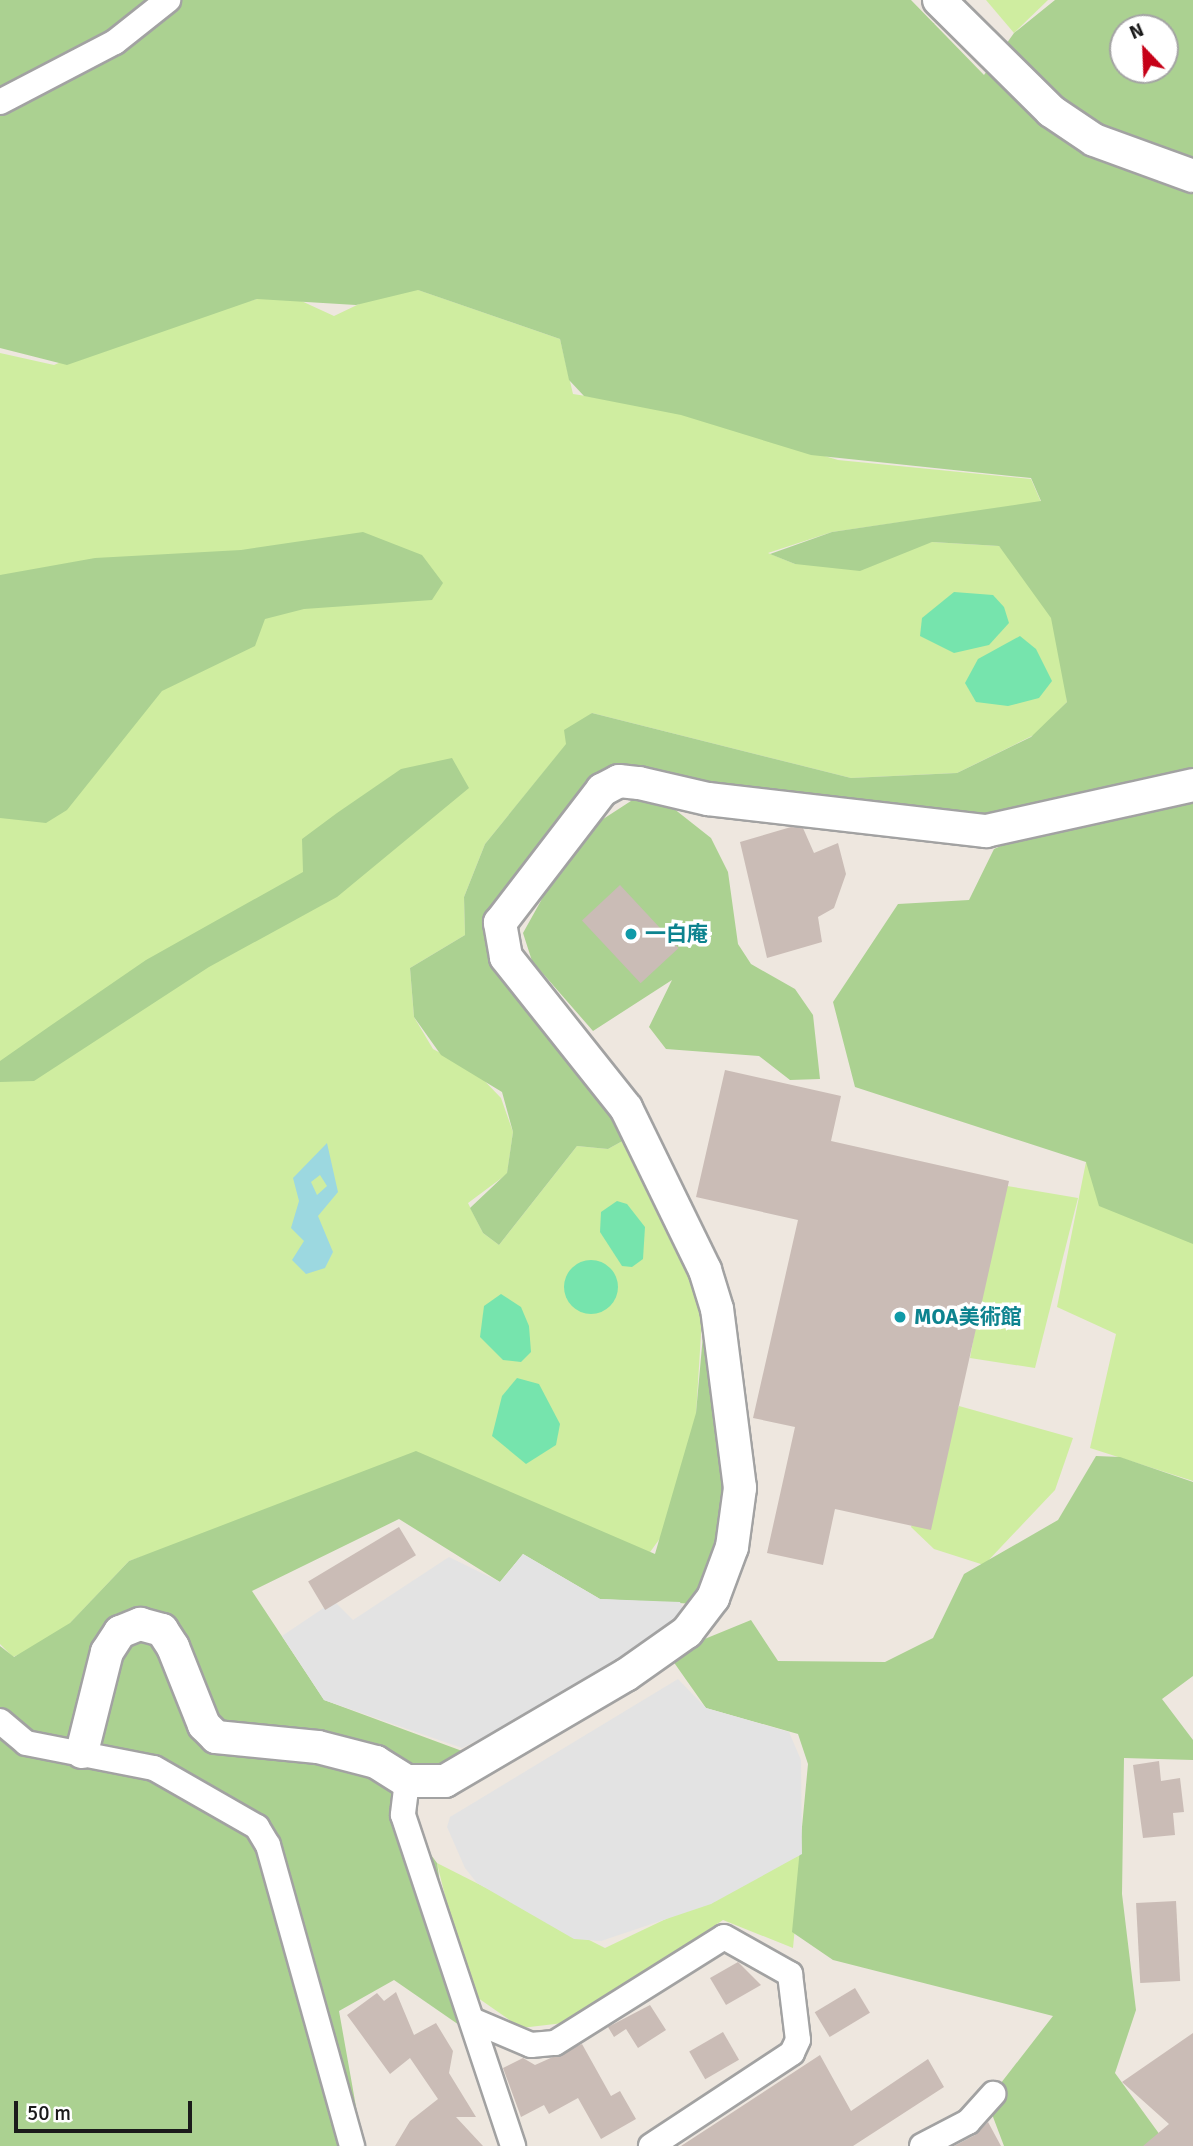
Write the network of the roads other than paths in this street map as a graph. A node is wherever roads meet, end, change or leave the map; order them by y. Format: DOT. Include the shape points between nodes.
graph roads {
  1 [pos="168,0"];
  2 [pos="939,0"];
  3 [pos="0,102"];
  4 [pos="1193,176"];
  5 [pos="1193,785"];
  6 [pos="0,1721"];
  7 [pos="82,1752"];
  8 [pos="407,1781"];
  9 [pos="472,2020"];
  10 [pos="993,2094"];
  11 [pos="352,2146"];
  12 [pos="513,2146"];
  13 [pos="652,2146"];
  14 [pos="922,2146"];
  1 -- 3 [label="street" via="115,42"];
  2 -- 4 [label="street" via="1051,111 1094,140"];
  5 -- 8 [label="street" via="985,831 877,823 618,781 602,789 512,899 500,923 506,957 626,1108 705,1270 717,1309 739,1517 713,1598 687,1632 445,1781"];
  6 -- 7 [label="street" via="26,1743"];
  7 -- 8 [label="street" via="107,1652 120,1632 140,1625 162,1630 204,1725 216,1737 318,1746 376,1762"];
  7 -- 11 [label="street" via="154,1768 257,1827 268,1845"];
  8 -- 9 [label="street" via="403,1815"];
  9 -- 12 [label="street"];
  9 -- 13 [label="street" via="531,2045 555,2043 724,1937 790,1974 798,2040 792,2053"];
  10 -- 14 [label="street" via="968,2122"];
}
